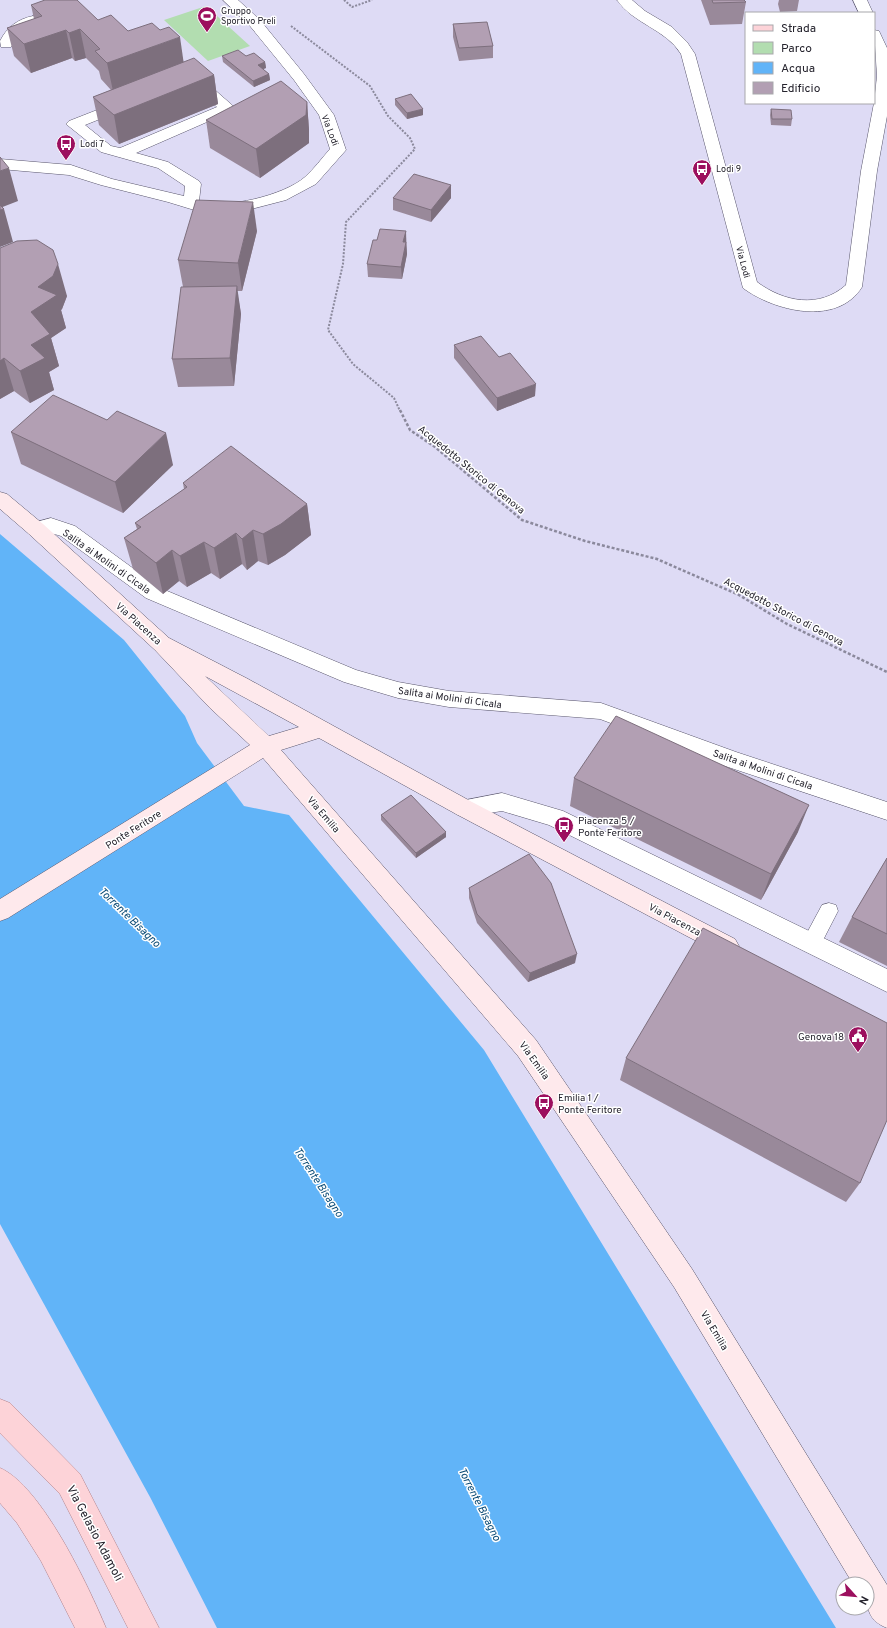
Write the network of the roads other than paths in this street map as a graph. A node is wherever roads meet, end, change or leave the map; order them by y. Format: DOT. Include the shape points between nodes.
graph roads {
  1 [pos="230,0"];
  2 [pos="624,0"];
  3 [pos="860,0"];
  4 [pos="866,12"];
  5 [pos="43,17"];
  6 [pos="875,36"];
  7 [pos="6,44"];
  8 [pos="178,83"];
  9 [pos="141,98"];
  10 [pos="122,153"];
  11 [pos="0,164"];
  12 [pos="191,204"];
  13 [pos="0,499"];
  14 [pos="36,529"];
  15 [pos="162,644"];
  16 [pos="321,729"];
  17 [pos="265,746"];
  18 [pos="464,808"];
  19 [pos="887,811"];
  20 [pos="829,910"];
  21 [pos="0,911"];
  22 [pos="811,944"];
  23 [pos="748,957"];
  24 [pos="887,981"];
  25 [pos="0,1414"];
  26 [pos="0,1482"];
  27 [pos="887,1613"];
  28 [pos="91,1628"];
  29 [pos="144,1628"];
  1 -- 12 [label="street, Via Lodi" via="255,23 326,115 338,150 310,181 280,198 240,207 204,208"];
  2 -- 6 [label="street, Via Lodi" via="674,34 684,44 749,284 774,299 796,305 828,304 848,294 854,287 884,76 883,55"];
  3 -- 4 [label="street"];
  5 -- 7 [label="street" via="21,25 10,34"];
  8 -- 10 [label="street" via="191,71 227,108"];
  9 -- 10 [label="street" via="74,124 106,149"];
  10 -- 12 [label="street" via="163,164 193,184"];
  11 -- 12 [label="street, Via Lodi" via="71,170"];
  13 -- 14 [label="main road, Via Piacenza"];
  14 -- 15 [label="main road, Via Piacenza"];
  14 -- 19 [label="street, Salita ai Molini di Cicala" via="51,524 68,531 153,593 351,676 398,690 449,699 601,711 730,759"];
  15 -- 16 [label="main road, Via Piacenza"];
  15 -- 17 [label="main road, Via Emilia" via="217,702"];
  16 -- 17 [label="main road"];
  16 -- 18 [label="main road, Via Piacenza"];
  17 -- 21 [label="main road, Ponte Feritore"];
  17 -- 27 [label="main road, Via Emilia" via="527,1048 683,1278"];
  18 -- 22 [label="street" via="502,802 555,818"];
  18 -- 23 [label="main road, Via Piacenza"];
  20 -- 22 [label="lane"];
  22 -- 24 [label="street"];
  25 -- 29 [label="main road, Via Gelasio Adamoli" via="70,1484"];
  26 -- 28 [label="main road" via="16,1496 60,1566"];
}
